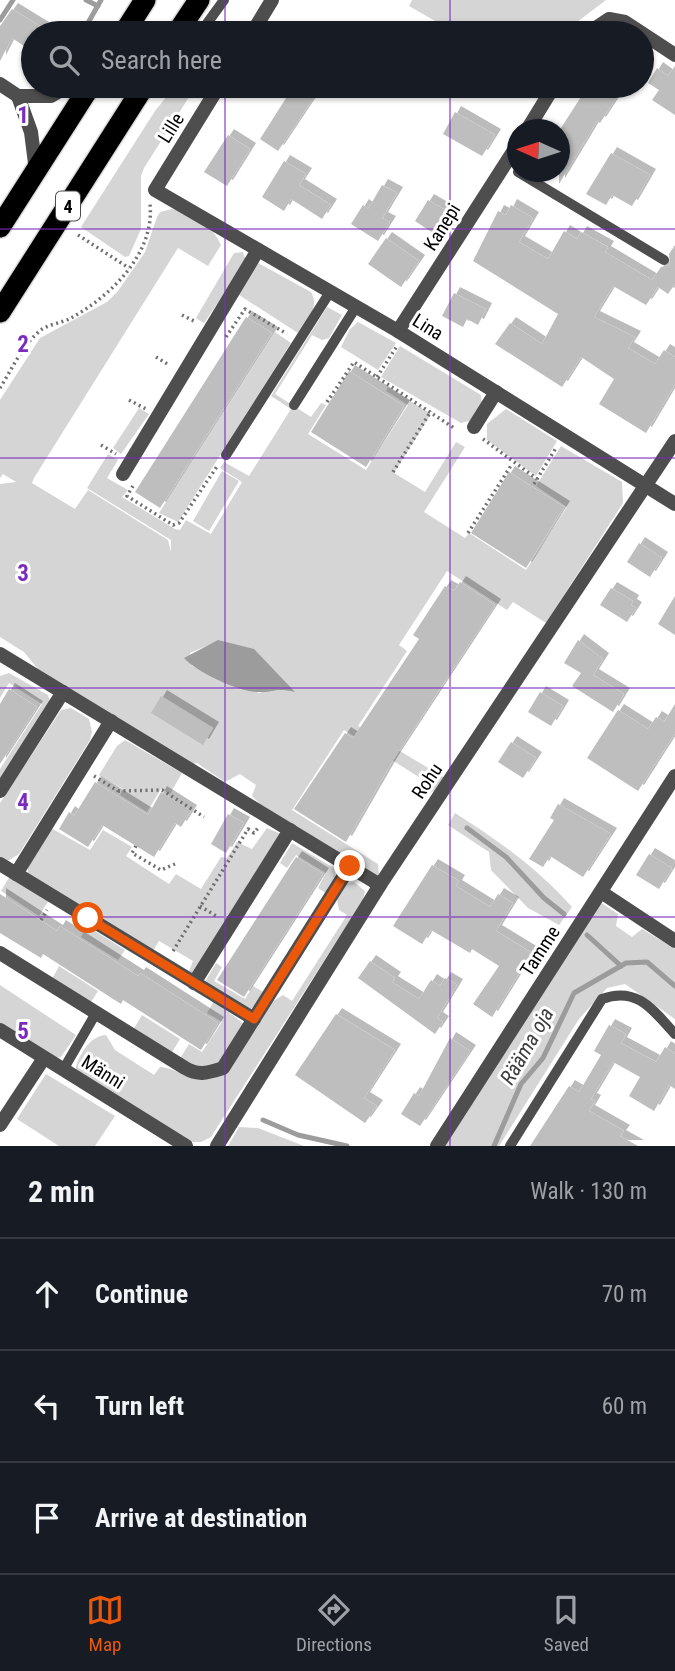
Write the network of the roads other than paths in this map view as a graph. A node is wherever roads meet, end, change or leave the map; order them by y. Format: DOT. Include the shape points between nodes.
graph roads {
  1 [pos="145,0"];
  2 [pos="199,0"];
  3 [pos="224,0"];
  4 [pos="272,0"];
  5 [pos="132,21"];
  6 [pos="185,21"];
  7 [pos="209,21"];
  8 [pos="259,21"];
  9 [pos="654,41"];
  10 [pos="675,55"];
  11 [pos="0,84"];
  12 [pos="18,96"];
  13 [pos="82,98"];
  14 [pos="138,98"];
  15 [pos="211,98"];
  16 [pos="547,98"];
  17 [pos="534,119"];
  18 [pos="36,170"];
  19 [pos="507,178"];
  20 [pos="535,182"];
  21 [pos="152,192"];
  22 [pos="0,227"];
  23 [pos="258,250"];
  24 [pos="664,260"];
  25 [pos="330,292"];
  26 [pos="356,307"];
  27 [pos="0,312"];
  28 [pos="401,333"];
  29 [pos="496,392"];
  30 [pos="294,405"];
  31 [pos="476,431"];
  32 [pos="675,441"];
  33 [pos="226,455"];
  34 [pos="123,474"];
  35 [pos="647,486"];
  36 [pos="675,504"];
  37 [pos="1,656"];
  38 [pos="63,692"];
  39 [pos="111,721"];
  40 [pos="675,776"];
  41 [pos="0,791"];
  42 [pos="290,830"];
  43 [pos="0,864"];
  44 [pos="350,866"];
  45 [pos="16,874"];
  46 [pos="380,885"];
  47 [pos="601,892"];
  48 [pos="675,941"];
  49 [pos="0,953"];
  50 [pos="194,983"];
  51 [pos="96,1013"];
  52 [pos="254,1019"];
  53 [pos="0,1030"];
  54 [pos="675,1034"];
  55 [pos="44,1058"];
  56 [pos="63,1070"];
  57 [pos="0,1125"];
  58 [pos="186,1146"];
  59 [pos="217,1146"];
  60 [pos="437,1146"];
  61 [pos="510,1146"];
  1 -- 5 [label="highway"];
  2 -- 6 [label="highway"];
  3 -- 7 [label="lane"];
  4 -- 8 [label="street"];
  9 -- 10 [label="street"];
  11 -- 12 [label="street"];
  12 -- 18 [label="street" via="31,132"];
  13 -- 18 [label="highway, 4"];
  14 -- 27 [label="highway, 4"];
  15 -- 21 [label="street, Lille"];
  16 -- 17 [label="street"];
  18 -- 22 [label="highway, 4"];
  19 -- 28 [label="street, Kanepi"];
  20 -- 24 [label="lane"];
  21 -- 23 [label="street, Lina"];
  23 -- 25 [label="street, Lina"];
  23 -- 34 [label="street"];
  25 -- 26 [label="street, Lina"];
  25 -- 33 [label="lane"];
  26 -- 28 [label="street, Lina"];
  26 -- 30 [label="lane"];
  28 -- 29 [label="street, Lina"];
  29 -- 31 [label="street"];
  29 -- 35 [label="street, Lina"];
  32 -- 35 [label="street, Rohu"];
  35 -- 36 [label="street, Lina"];
  35 -- 46 [label="street, Rohu"];
  37 -- 38 [label="street"];
  38 -- 39 [label="street"];
  38 -- 41 [label="street"];
  39 -- 42 [label="street"];
  39 -- 45 [label="street"];
  40 -- 47 [label="street, Tamme"];
  42 -- 44 [label="street"];
  42 -- 50 [label="street"];
  43 -- 45 [label="street"];
  44 -- 46 [label="street"];
  44 -- 52 [label="street"];
  45 -- 50 [label="street"];
  46 -- 59 [label="street, Rohu"];
  47 -- 48 [label="street"];
  47 -- 60 [label="street, Tamme"];
  49 -- 51 [label="street"];
  50 -- 52 [label="street"];
  51 -- 52 [label="street" via="197,1074 223,1068"];
  51 -- 56 [label="lane"];
  53 -- 55 [label="street, Männi"];
  54 -- 61 [label="lane" via="647,1003 618,993 602,999"];
  55 -- 56 [label="street, Männi"];
  55 -- 57 [label="street"];
  56 -- 58 [label="street, Männi"];
}
